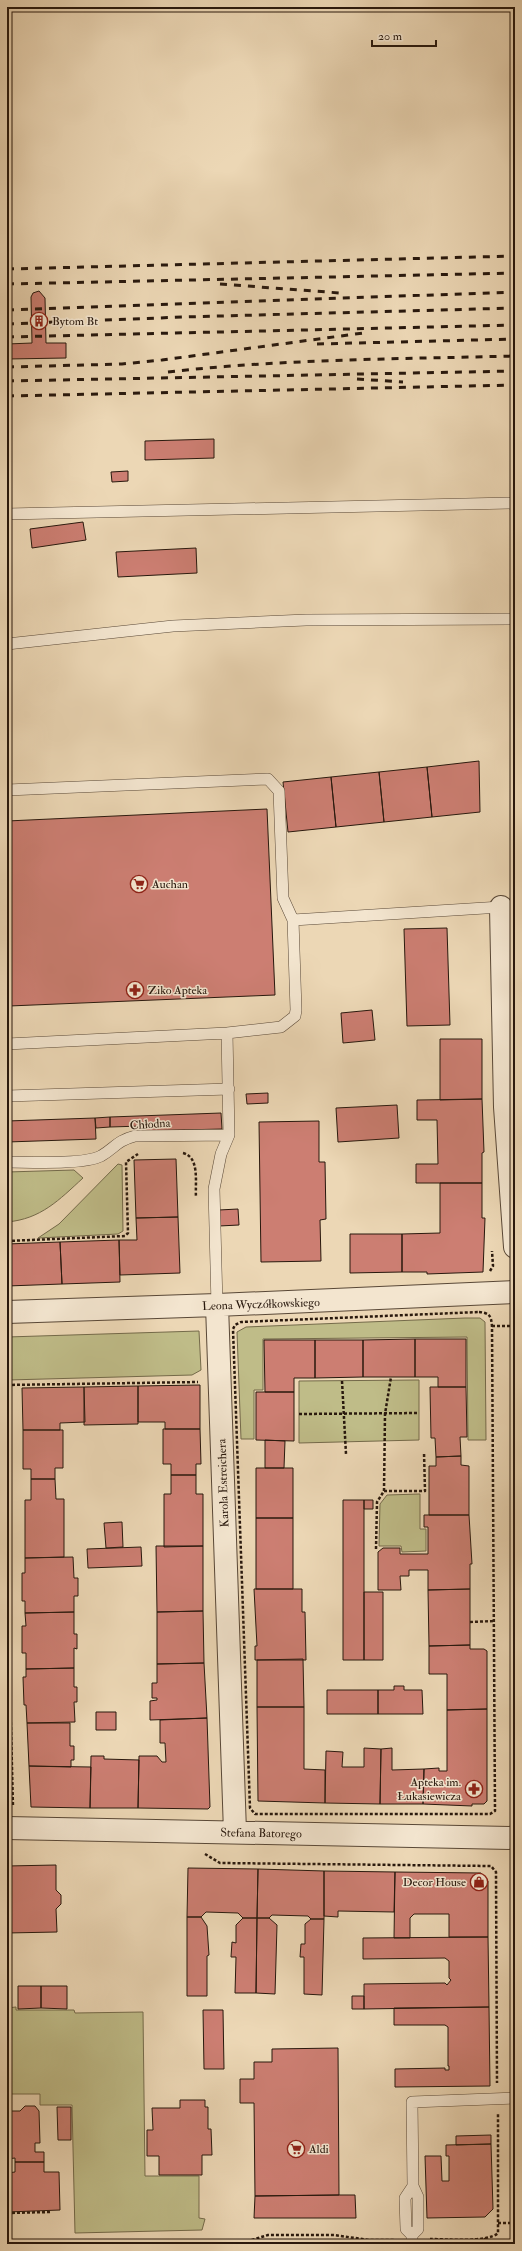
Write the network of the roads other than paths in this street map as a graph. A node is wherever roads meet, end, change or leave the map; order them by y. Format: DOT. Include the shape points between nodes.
graph roads {
  1 [pos="515,503"];
  2 [pos="7,514"];
  3 [pos="515,619"];
  4 [pos="7,644"];
  5 [pos="7,790"];
  6 [pos="501,906"];
  7 [pos="292,920"];
  8 [pos="509,933"];
  9 [pos="227,1033"];
  10 [pos="7,1044"];
  11 [pos="229,1089"];
  12 [pos="7,1096"];
  13 [pos="229,1135"];
  14 [pos="7,1162"];
  15 [pos="515,1247"];
  16 [pos="515,1292"];
  17 [pos="217,1306"];
  18 [pos="7,1312"];
  19 [pos="10,1819"];
  20 [pos="235,1832"];
  21 [pos="515,1838"];
  22 [pos="515,2098"];
  23 [pos="412,2240"];
  1 -- 2 [label="lane"];
  3 -- 4 [label="lane" via="306,620 181,625"];
  5 -- 7 [label="lane" via="268,779 279,791 283,898"];
  6 -- 7 [label="lane"];
  6 -- 8 [label="street"];
  7 -- 9 [label="lane" via="295,1016 281,1027"];
  8 -- 15 [label="street" via="505,1107"];
  9 -- 10 [label="lane"];
  9 -- 11 [label="lane"];
  11 -- 12 [label="lane"];
  11 -- 13 [label="lane"];
  13 -- 14 [label="lane, Chłodna" via="136,1136 121,1140 100,1156 86,1160"];
  13 -- 17 [label="lane, Karola Estreichera" via="221,1154 214,1189"];
  16 -- 17 [label="street, Leona Wyczółkowskiego"];
  17 -- 18 [label="street, Leona Wyczółkowskiego"];
  17 -- 20 [label="street, Karola Estreichera"];
  19 -- 20 [label="street, Stefana Batorego"];
  20 -- 21 [label="street, Stefana Batorego"];
  22 -- 23 [label="lane" via="412,2102 413,2186 405,2198 406,2229"];
}
